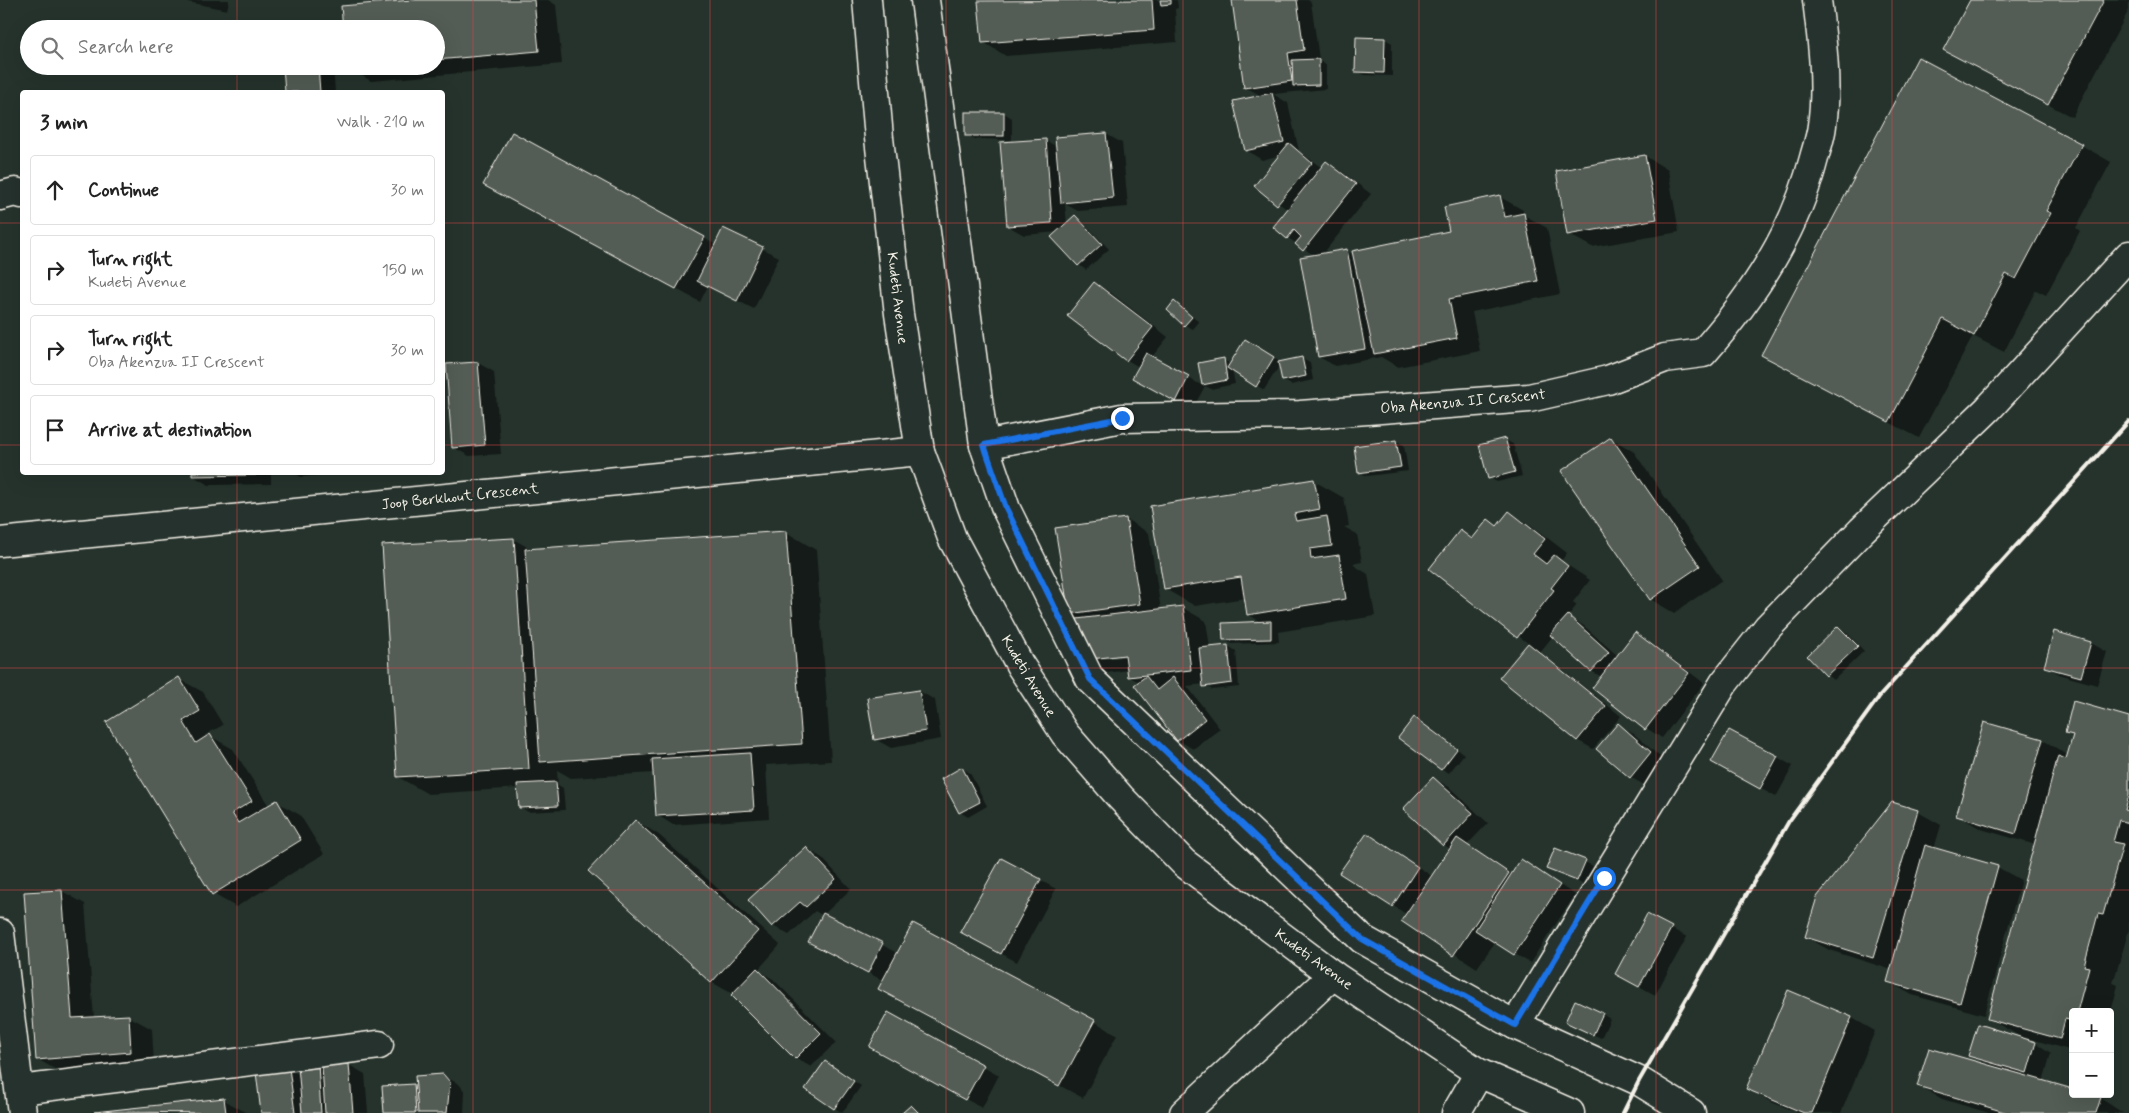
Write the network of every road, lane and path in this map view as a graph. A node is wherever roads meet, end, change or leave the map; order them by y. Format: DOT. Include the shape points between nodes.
graph roads {
  1 [pos="867,0"];
  2 [pos="925,0"];
  3 [pos="1817,0"];
  4 [pos="20,193"];
  5 [pos="0,196"];
  6 [pos="2129,256"];
  7 [pos="984,445"];
  8 [pos="920,451"];
  9 [pos="0,542"];
  10 [pos="0,933"];
  11 [pos="1334,975"];
  12 [pos="1515,1025"];
  13 [pos="379,1045"];
  14 [pos="1479,1072"];
  15 [pos="21,1102"];
  16 [pos="1184,1113"];
  17 [pos="1456,1113"];
  18 [pos="1570,1113"];
  19 [pos="1691,1113"];
  1 -- 8 [label="street, Kudeti Avenue" via="899,314"];
  2 -- 7 [label="street"];
  3 -- 7 [label="street, Oba Akenzua II Crescent" via="1823,74 1822,125 1806,192 1772,262 1734,317 1703,354 1665,358 1608,380 1529,398 1300,415 1122,418"];
  4 -- 5 [label="street"];
  6 -- 12 [label="street" via="1988,410 1862,530 1768,627 1724,683"];
  7 -- 12 [label="street" via="1006,508 1090,679 1362,939"];
  8 -- 9 [label="street, Joop Berkhout Crescent"];
  8 -- 11 [label="street, Kudeti Avenue" via="952,538 1020,665 1065,734 1184,863"];
  10 -- 15 [label="street"];
  11 -- 14 [label="street, Kudeti Avenue"];
  11 -- 16 [label="street"];
  12 -- 19 [label="street" via="1639,1081"];
  13 -- 15 [label="street"];
  14 -- 17 [label="street"];
  14 -- 18 [label="street, Kudeti Avenue"];
}
